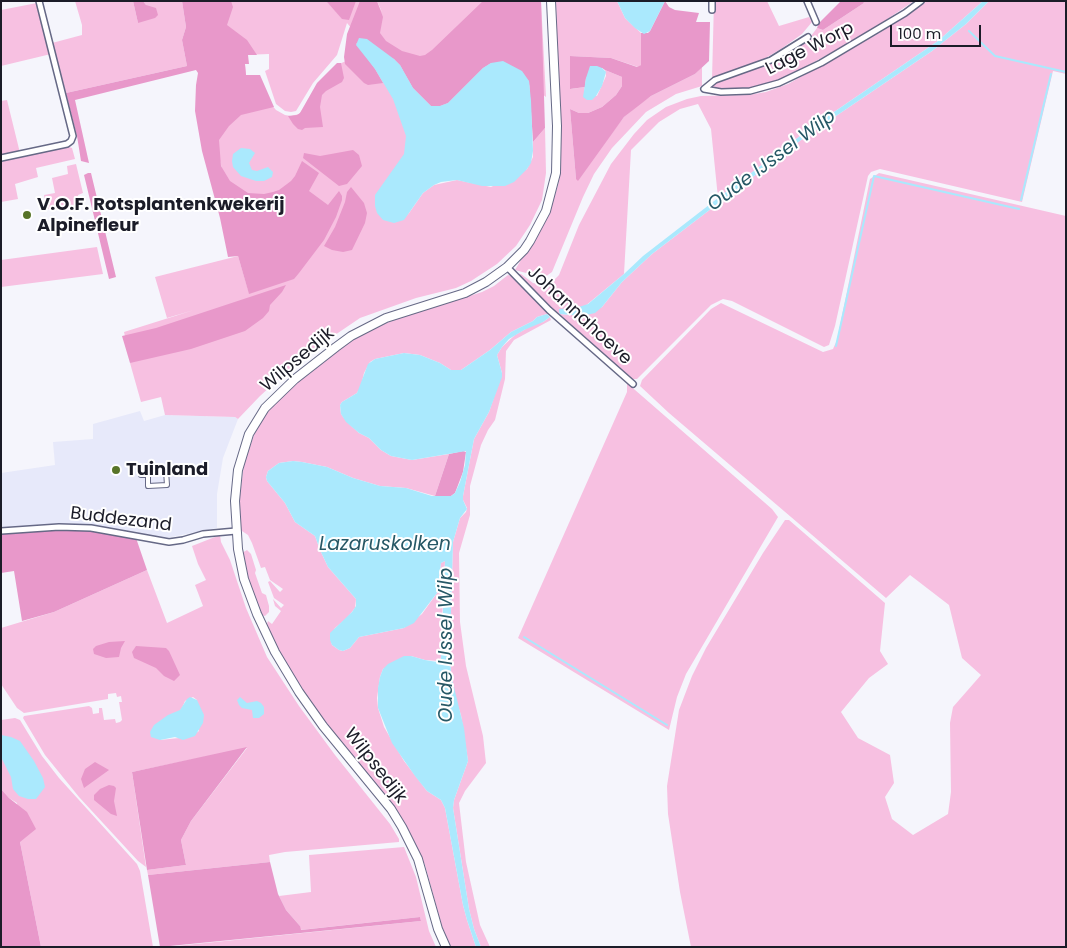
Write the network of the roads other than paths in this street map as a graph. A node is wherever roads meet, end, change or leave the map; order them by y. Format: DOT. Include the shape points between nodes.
graph roads {
  1 [pos="39,1"];
  2 [pos="551,1"];
  3 [pos="712,1"];
  4 [pos="808,1"];
  5 [pos="920,1"];
  6 [pos="712,10"];
  7 [pos="816,22"];
  8 [pos="808,37"];
  9 [pos="1,158"];
  10 [pos="507,267"];
  11 [pos="633,384"];
  12 [pos="148,475"];
  13 [pos="236,530"];
  14 [pos="1,531"];
  15 [pos="446,947"];
  1 -- 9 [label="street" via="74,136 67,144"];
  2 -- 10 [label="main road, Wilpsedijk" via="556,173 550,201 537,229 524,250"];
  3 -- 6 [label="street"];
  4 -- 7 [label="street"];
  5 -- 8 [label="street, Lage Worp" via="821,63 785,81 750,91 704,89 715,80 771,60"];
  10 -- 11 [label="street, Johannahoeve" via="549,310"];
  10 -- 13 [label="main road, Wilpsedijk" via="465,293 367,327 336,347 273,398 249,434 243,452 235,501"];
  12 -- 12 [label="street" via="141,475 141,472 166,471 167,486 148,486"];
  13 -- 14 [label="street, Buddezand" via="169,542 91,528"];
  13 -- 15 [label="main road, Wilpsedijk" via="249,592 275,652 314,714 402,826 418,860"];
}
